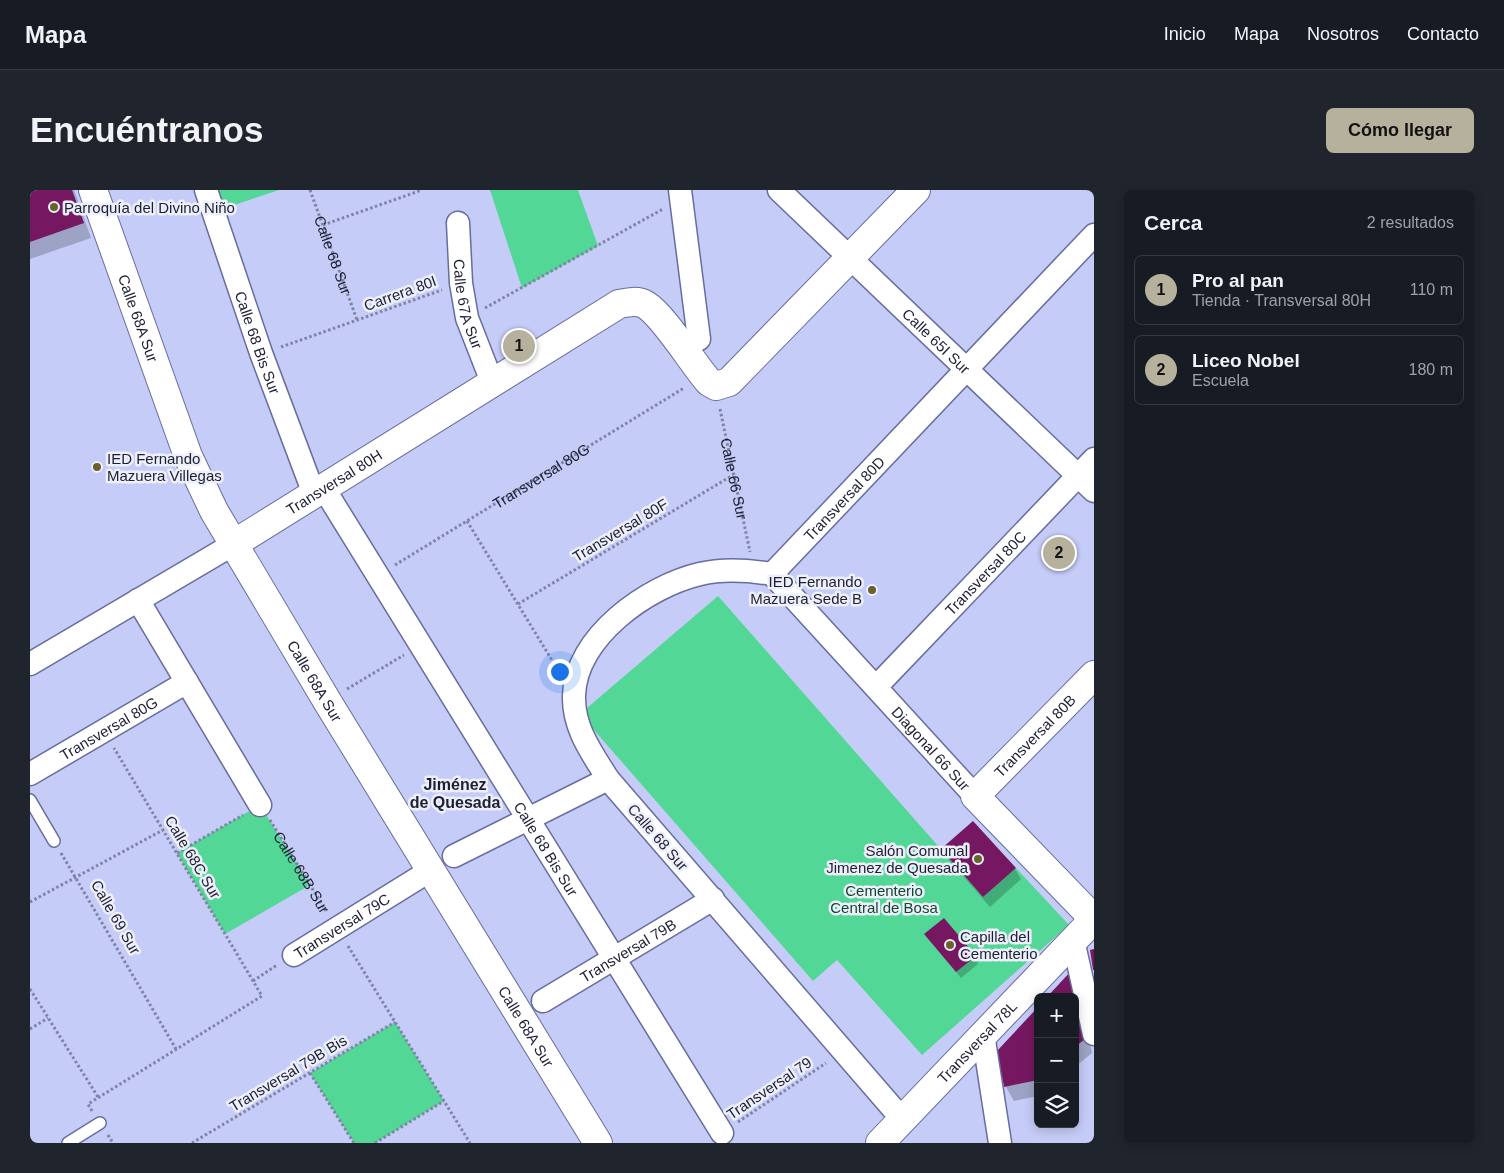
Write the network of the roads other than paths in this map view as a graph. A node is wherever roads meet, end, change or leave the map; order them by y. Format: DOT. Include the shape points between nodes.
graph roads {
  1 [pos="93,190"];
  2 [pos="206,190"];
  3 [pos="778,190"];
  4 [pos="916,190"];
  5 [pos="681,194"];
  6 [pos="458,223"];
  7 [pos="1094,235"];
  8 [pos="848,259"];
  9 [pos="699,339"];
  10 [pos="964,369"];
  11 [pos="492,382"];
  12 [pos="1094,459"];
  13 [pos="1089,478"];
  14 [pos="319,491"];
  15 [pos="232,544"];
  16 [pos="763,573"];
  17 [pos="138,600"];
  18 [pos="30,664"];
  19 [pos="1094,675"];
  20 [pos="187,682"];
  21 [pos="876,687"];
  22 [pos="30,774"];
  23 [pos="608,779"];
  24 [pos="975,796"];
  25 [pos="30,800"];
  26 [pos="260,805"];
  27 [pos="528,819"];
  28 [pos="54,841"];
  29 [pos="454,856"];
  30 [pos="431,870"];
  31 [pos="712,899"];
  32 [pos="1094,919"];
  33 [pos="1083,939"];
  34 [pos="294,954"];
  35 [pos="614,959"];
  36 [pos="543,1001"];
  37 [pos="983,1034"];
  38 [pos="1094,1034"];
  39 [pos="902,1119"];
  40 [pos="100,1123"];
  41 [pos="722,1133"];
  42 [pos="68,1143"];
  43 [pos="598,1143"];
  44 [pos="880,1143"];
  45 [pos="1000,1143"];
  1 -- 15 [label="street, Calle 68A Sur" via="188,456"];
  2 -- 14 [label="street, Calle 68 Bis Sur" via="261,353"];
  3 -- 8 [label="street, Calle 65I Sur"];
  4 -- 8 [label="street"];
  5 -- 9 [label="street"];
  6 -- 11 [label="street, Calle 67A Sur" via="461,283 467,318"];
  7 -- 10 [label="street, Transversal 80D"];
  8 -- 10 [label="street, Calle 65I Sur"];
  8 -- 11 [label="street, Transversal 80H" via="729,382 710,381 657,315 645,304 637,302 619,304"];
  10 -- 13 [label="street, Calle 65I Sur"];
  10 -- 16 [label="street, Transversal 80D"];
  11 -- 14 [label="street, Transversal 80H"];
  12 -- 13 [label="street, Transversal 80C"];
  13 -- 21 [label="street, Transversal 80C"];
  14 -- 15 [label="street, Transversal 80H"];
  14 -- 27 [label="street, Calle 68 Bis Sur" via="378,576"];
  15 -- 17 [label="street, Transversal 80H"];
  15 -- 30 [label="street, Calle 68A Sur"];
  16 -- 21 [label="street, Diagonal 66 Sur"];
  16 -- 23 [label="street, Calle 68 Sur" via="726,570 699,574 646,595 601,634 579,669 574,696 579,731"];
  17 -- 18 [label="street, Transversal 80H"];
  17 -- 20 [label="street"];
  19 -- 24 [label="street, Transversal 80B"];
  20 -- 22 [label="street, Transversal 80G"];
  20 -- 26 [label="street"];
  21 -- 24 [label="street, Diagonal 66 Sur"];
  23 -- 27 [label="street"];
  23 -- 31 [label="street, Calle 68 Sur"];
  24 -- 32 [label="street, Diagonal 66 Sur"];
  25 -- 28 [label="lane"];
  27 -- 29 [label="street"];
  27 -- 35 [label="street, Calle 68 Bis Sur"];
  30 -- 34 [label="street, Transversal 79C"];
  30 -- 43 [label="street, Calle 68A Sur"];
  31 -- 35 [label="street, Transversal 79B"];
  31 -- 39 [label="street, Calle 68 Sur"];
  32 -- 33 [label="street, Transversal 78L"];
  33 -- 37 [label="street, Transversal 78L"];
  33 -- 38 [label="street"];
  35 -- 36 [label="street, Transversal 79B"];
  35 -- 41 [label="street, Calle 68 Bis Sur"];
  37 -- 39 [label="street, Transversal 78L"];
  37 -- 45 [label="street"];
  39 -- 44 [label="street, Transversal 78L"];
  40 -- 42 [label="lane"];
}
